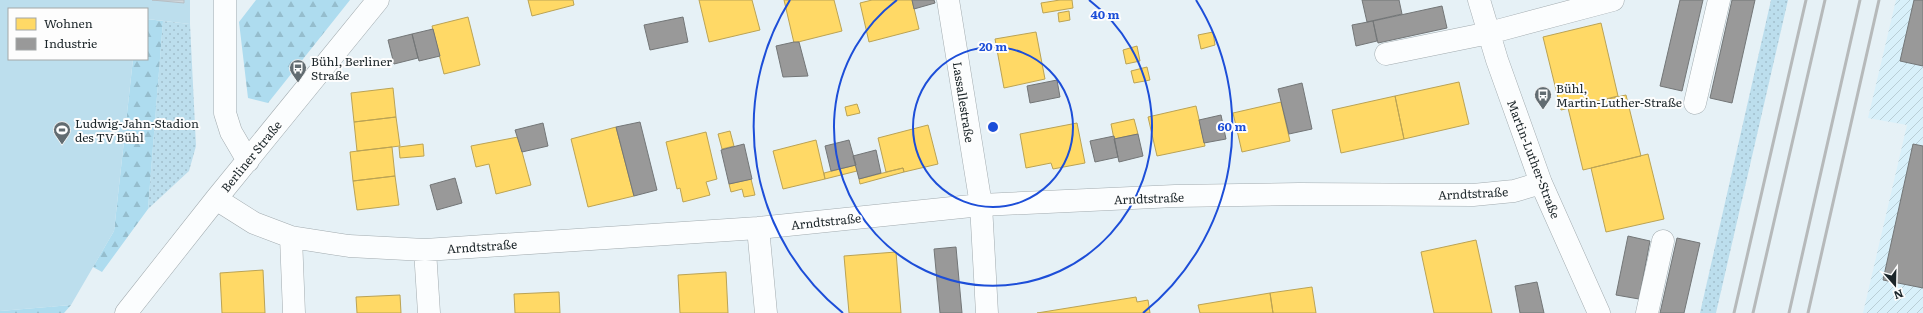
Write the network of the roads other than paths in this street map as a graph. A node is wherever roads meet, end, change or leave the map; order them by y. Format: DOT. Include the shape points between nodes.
graph roads {
  1 [pos="225,0"];
  2 [pos="378,0"];
  3 [pos="948,0"];
  4 [pos="1479,0"];
  5 [pos="1612,0"];
  6 [pos="1719,0"];
  7 [pos="1489,33"];
  8 [pos="1386,54"];
  9 [pos="1695,103"];
  10 [pos="248,161"];
  11 [pos="1540,183"];
  12 [pos="216,199"];
  13 [pos="981,205"];
  14 [pos="758,228"];
  15 [pos="291,237"];
  16 [pos="1663,241"];
  17 [pos="425,250"];
  18 [pos="126,313"];
  19 [pos="294,313"];
  20 [pos="429,313"];
  21 [pos="766,313"];
  22 [pos="987,313"];
  23 [pos="1600,313"];
  24 [pos="1647,313"];
  1 -- 10 [label="street" via="225,113 231,132"];
  2 -- 10 [label="street, Berliner Straße"];
  3 -- 13 [label="street, Lassallestraße"];
  4 -- 7 [label="street, Martin-Luther-Straße"];
  5 -- 7 [label="street"];
  6 -- 9 [label="street"];
  7 -- 8 [label="street"];
  7 -- 11 [label="street, Martin-Luther-Straße"];
  10 -- 12 [label="street, Berliner Straße"];
  11 -- 13 [label="street, Arndtstraße" via="1514,191 1474,195 1175,196"];
  11 -- 23 [label="street, Martin-Luther-Straße"];
  12 -- 15 [label="street, Arndtstraße" via="254,223"];
  12 -- 18 [label="street, Berliner Straße"];
  13 -- 14 [label="street, Arndtstraße"];
  13 -- 22 [label="street, Lassallestraße"];
  14 -- 17 [label="street, Arndtstraße"];
  14 -- 21 [label="street"];
  15 -- 17 [label="street, Arndtstraße" via="349,246"];
  15 -- 19 [label="street"];
  16 -- 24 [label="street"];
  17 -- 20 [label="street"];
}
